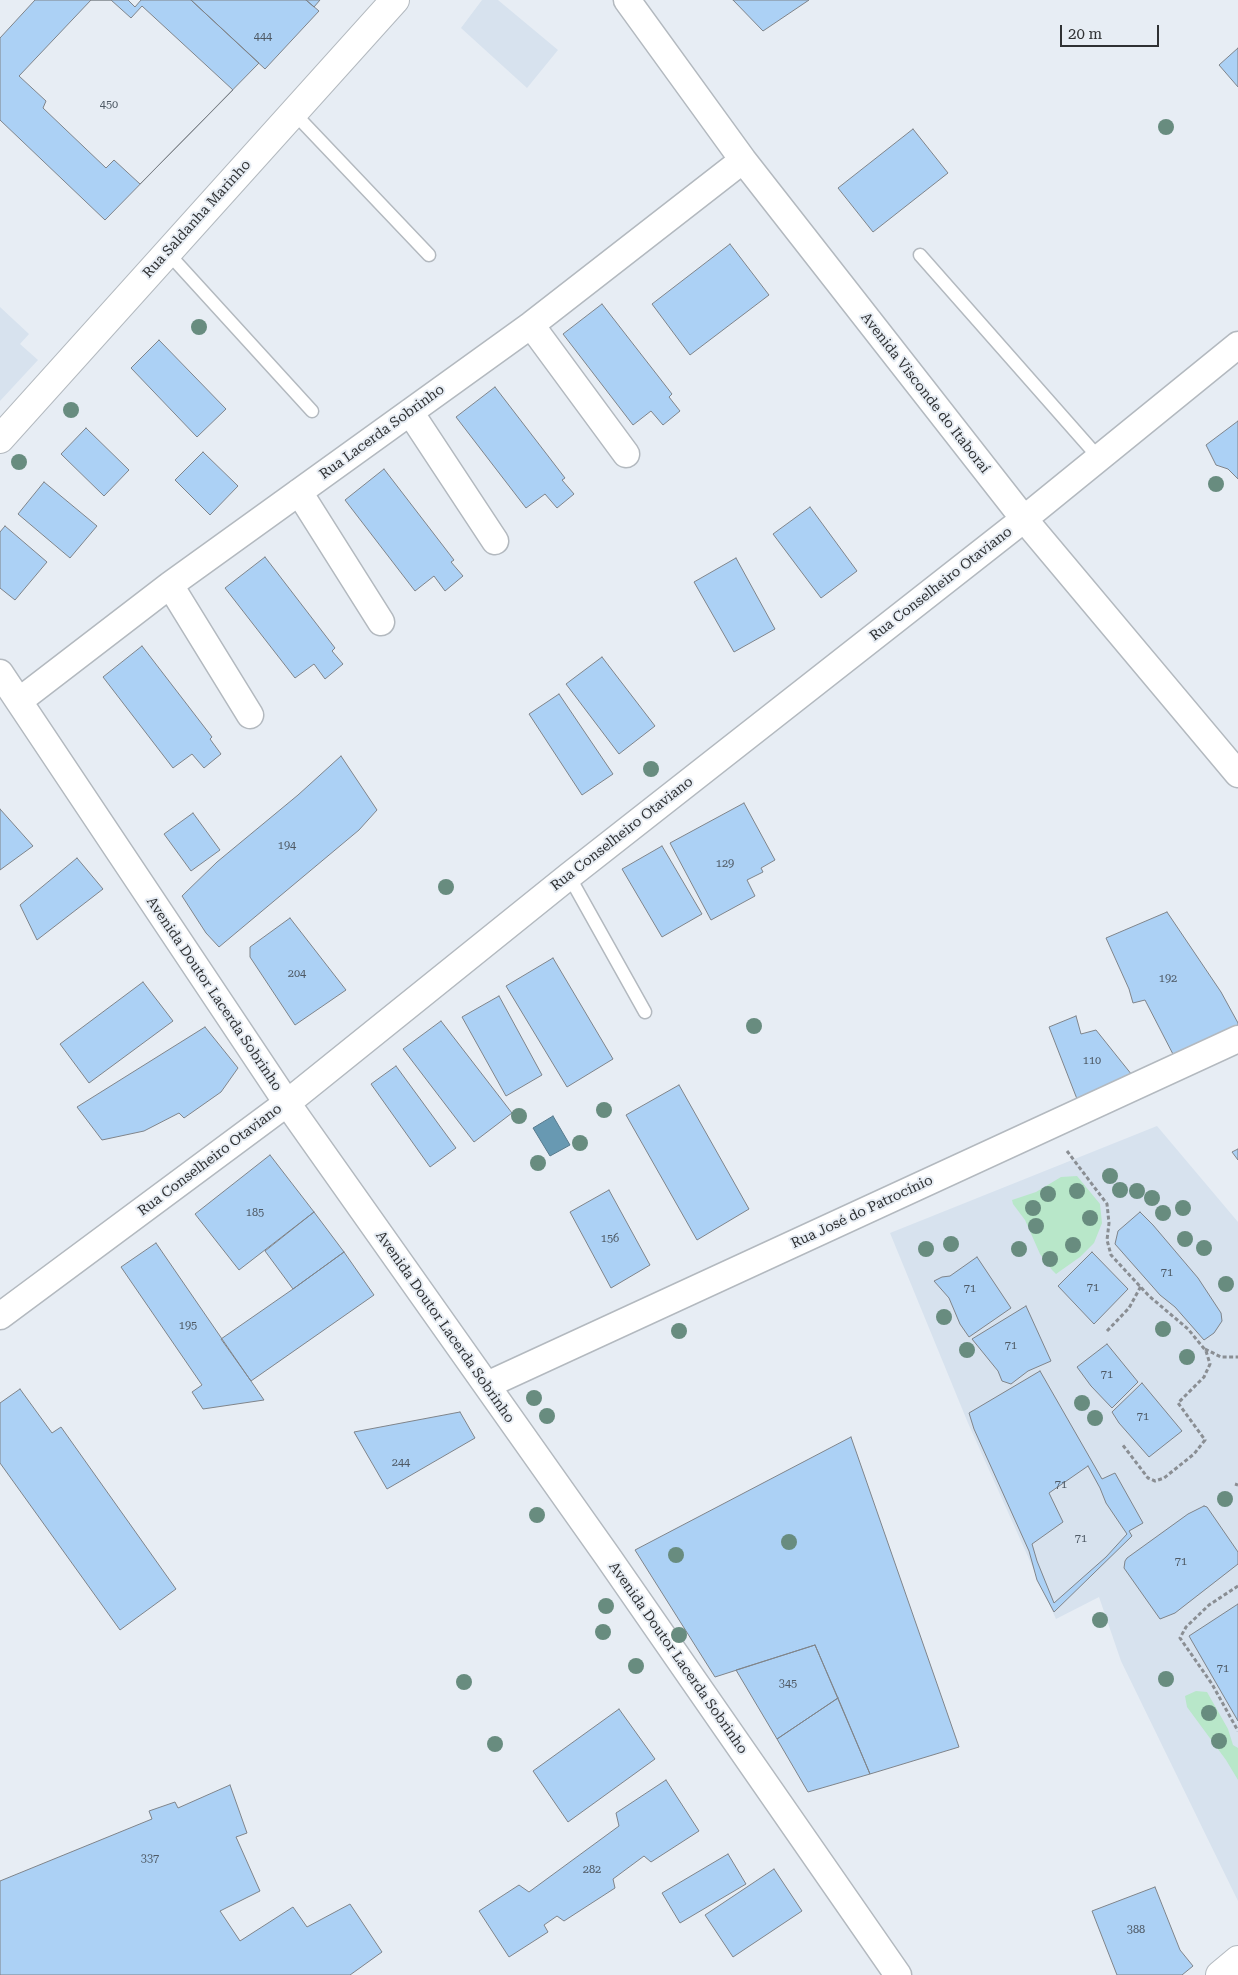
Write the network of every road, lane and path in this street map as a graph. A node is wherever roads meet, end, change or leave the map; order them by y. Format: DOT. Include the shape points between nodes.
graph roads {
  1 [pos="395,0"];
  2 [pos="627,0"];
  3 [pos="293,112"];
  4 [pos="743,160"];
  5 [pos="167,252"];
  6 [pos="428,255"];
  7 [pos="920,255"];
  8 [pos="531,325"];
  9 [pos="1238,345"];
  10 [pos="312,410"];
  11 [pos="410,412"];
  12 [pos="0,439"];
  13 [pos="626,454"];
  14 [pos="1099,458"];
  15 [pos="299,492"];
  16 [pos="1024,518"];
  17 [pos="495,541"];
  18 [pos="170,585"];
  19 [pos="381,622"];
  20 [pos="0,673"];
  21 [pos="19,701"];
  22 [pos="250,715"];
  23 [pos="1238,774"];
  24 [pos="568,876"];
  25 [pos="645,1012"];
  26 [pos="1238,1039"];
  27 [pos="287,1103"];
  28 [pos="1048,1127"];
  29 [pos="1141,1286"];
  30 [pos="0,1316"];
  31 [pos="1107,1332"];
  32 [pos="1204,1348"];
  33 [pos="1238,1357"];
  34 [pos="487,1385"];
  35 [pos="1122,1444"];
  36 [pos="1238,1586"];
  37 [pos="1238,1731"];
  38 [pos="1238,1960"];
  39 [pos="898,1975"];
  40 [pos="1220,1975"];
  1 -- 3 [label="main road, Rua Saldanha Marinho"];
  2 -- 4 [label="street, Avenida Visconde do Itaboraí"];
  3 -- 5 [label="main road, Rua Saldanha Marinho"];
  3 -- 6 [label="lane"];
  4 -- 8 [label="street, Rua Lacerda Sobrinho"];
  4 -- 16 [label="street, Avenida Visconde do Itaboraí"];
  5 -- 10 [label="lane"];
  5 -- 12 [label="main road, Rua Saldanha Marinho"];
  7 -- 14 [label="lane"];
  8 -- 11 [label="street, Rua Lacerda Sobrinho"];
  8 -- 13 [label="street"];
  9 -- 14 [label="street, Rua Conselheiro Otaviano"];
  11 -- 15 [label="street, Rua Lacerda Sobrinho"];
  11 -- 17 [label="street"];
  14 -- 16 [label="street, Rua Conselheiro Otaviano"];
  15 -- 18 [label="street, Rua Lacerda Sobrinho"];
  15 -- 19 [label="street"];
  16 -- 23 [label="street, Avenida Visconde do Itaboraí"];
  16 -- 24 [label="street, Rua Conselheiro Otaviano"];
  18 -- 21 [label="street, Rua Lacerda Sobrinho"];
  18 -- 22 [label="street"];
  20 -- 21 [label="street, Avenida Doutor Lacerda Sobrinho"];
  21 -- 27 [label="street, Avenida Doutor Lacerda Sobrinho"];
  24 -- 25 [label="lane"];
  24 -- 27 [label="street, Rua Conselheiro Otaviano"];
  26 -- 28 [label="street, Rua José do Patrocínio"];
  27 -- 30 [label="street, Rua Conselheiro Otaviano"];
  27 -- 34 [label="street, Avenida Doutor Lacerda Sobrinho"];
  28 -- 29 [label="path" via="1107,1204 1110,1254"];
  28 -- 34 [label="street, Rua José do Patrocínio"];
  29 -- 31 [label="path" via="1129,1308"];
  29 -- 32 [label="path"];
  32 -- 33 [label="path" via="1221,1357"];
  32 -- 35 [label="path" via="1210,1364 1204,1377 1178,1403 1205,1440 1194,1454 1155,1481 1148,1478"];
  34 -- 39 [label="street, Avenida Doutor Lacerda Sobrinho"];
  36 -- 37 [label="path" via="1209,1605 1186,1627 1180,1638 1212,1684"];
  38 -- 40 [label="main road"];
}
